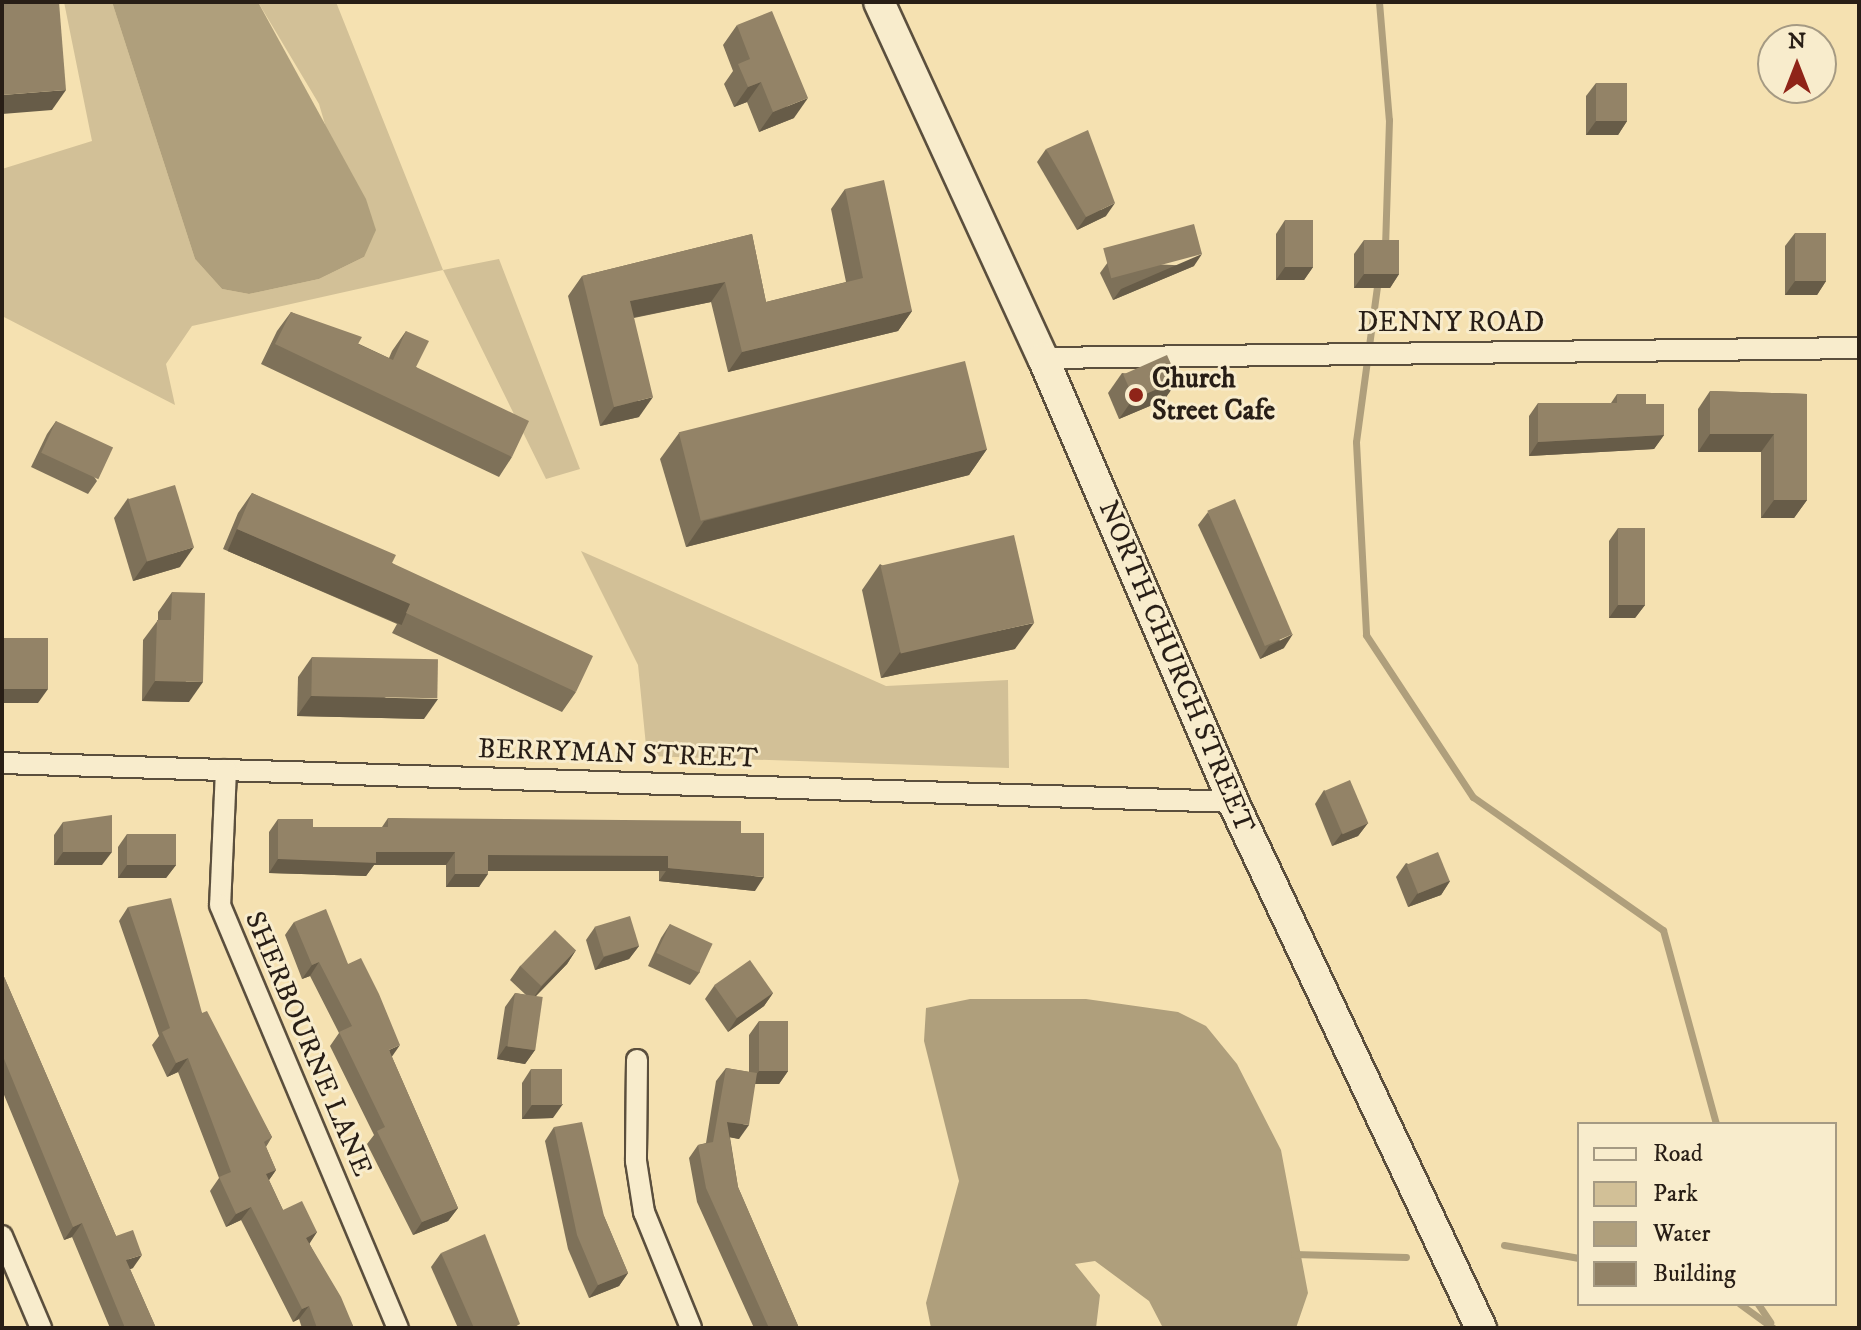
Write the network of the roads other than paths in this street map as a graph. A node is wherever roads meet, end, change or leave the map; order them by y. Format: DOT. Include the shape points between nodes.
graph roads {
  1 [pos="879,2"];
  2 [pos="1859,348"];
  3 [pos="1043,358"];
  4 [pos="2,763"];
  5 [pos="226,770"];
  6 [pos="1233,802"];
  7 [pos="637,1060"];
  8 [pos="2,1236"];
  9 [pos="685,1326"];
  10 [pos="41,1328"];
  11 [pos="398,1328"];
  12 [pos="1481,1328"];
  1 -- 3 [label="main road, NORTH CHURCH STREET"];
  2 -- 3 [label="street, DENNY ROAD"];
  3 -- 6 [label="main road, NORTH CHURCH STREET"];
  4 -- 5 [label="street, BERRYMAN STREET"];
  5 -- 6 [label="street, BERRYMAN STREET"];
  5 -- 11 [label="street, SHERBOURNE LANE" via="220,905"];
  6 -- 12 [label="main road, NORTH CHURCH STREET"];
  7 -- 9 [label="street" via="636,1161 644,1212"];
  8 -- 10 [label="street"];
}
